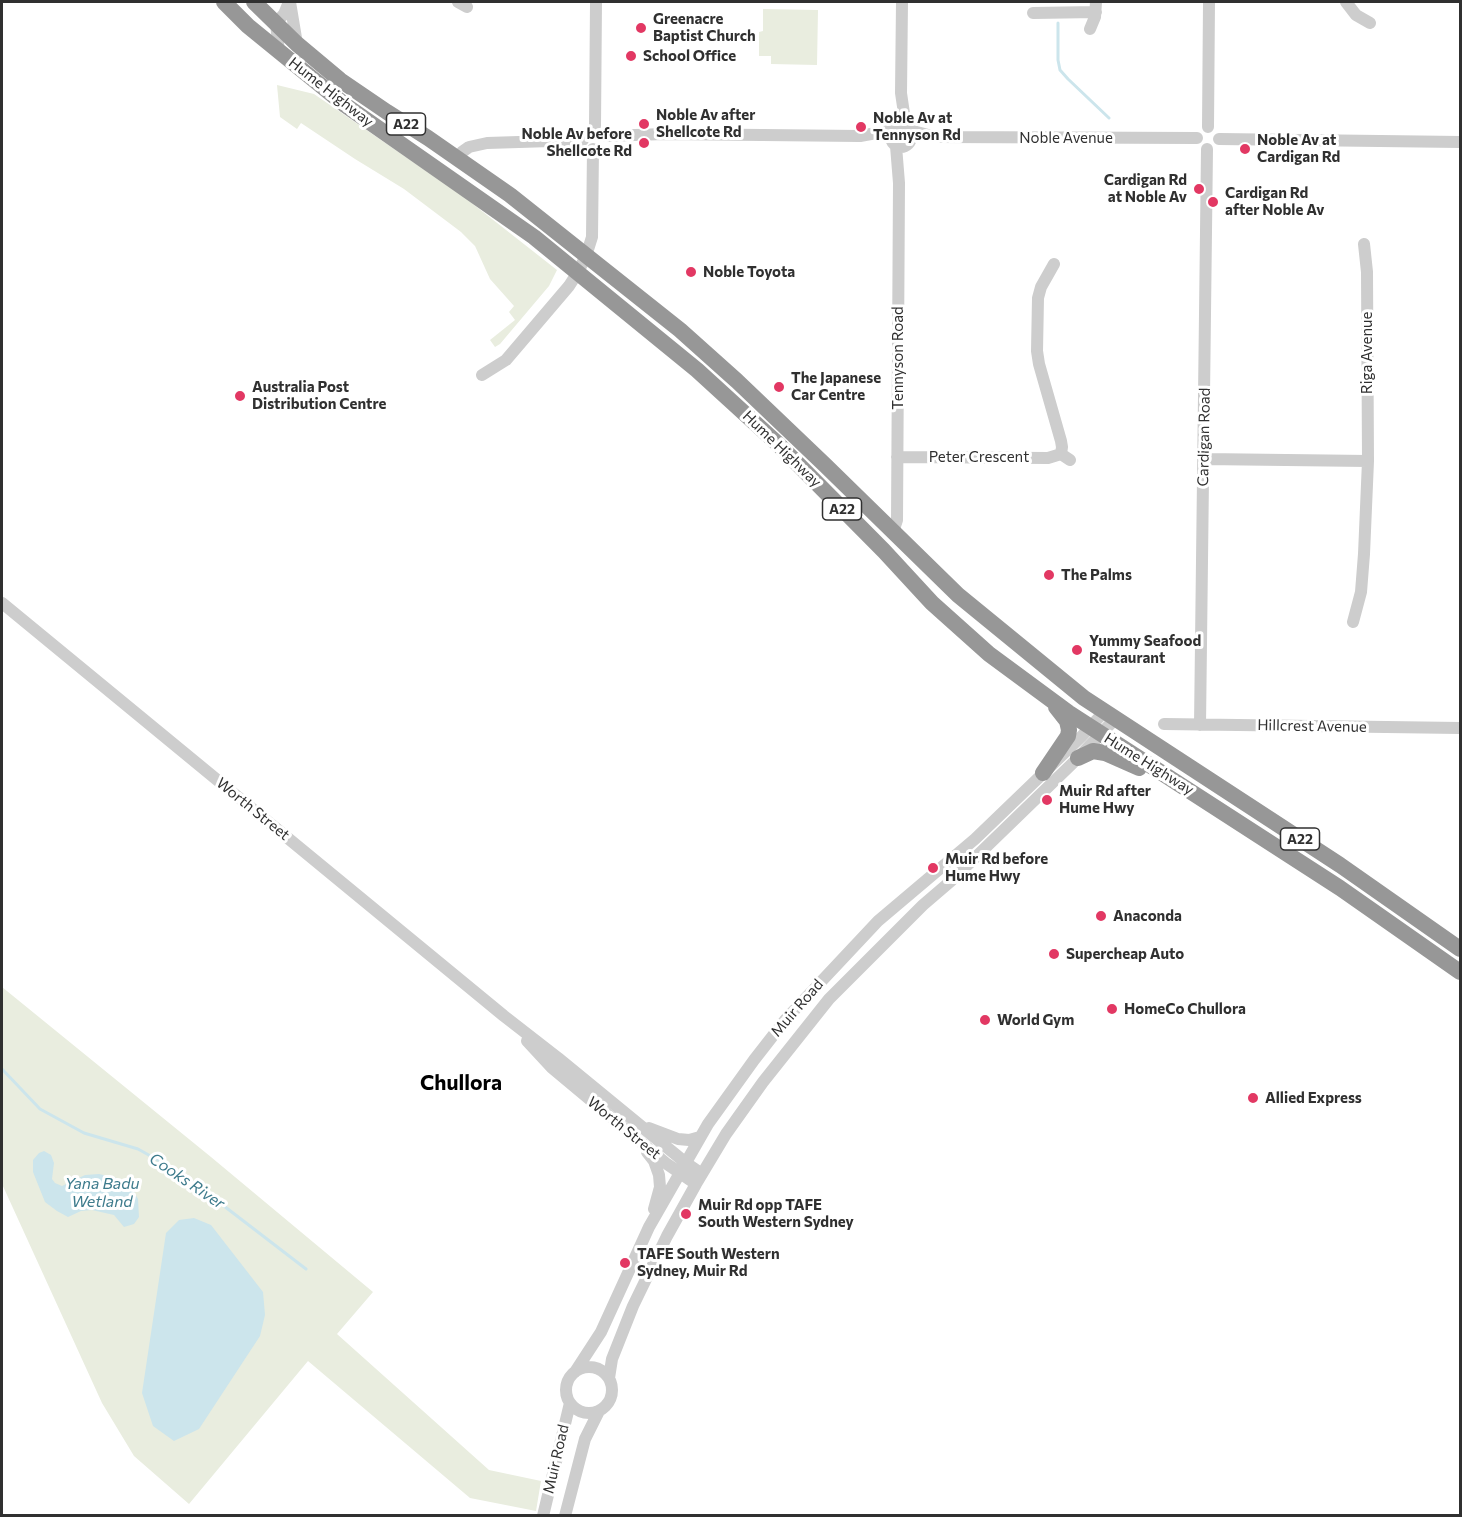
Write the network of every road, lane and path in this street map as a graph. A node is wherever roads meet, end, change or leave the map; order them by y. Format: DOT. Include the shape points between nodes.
graph roads {
  1 [pos="224,2"];
  2 [pos="254,2"];
  3 [pos="290,2"];
  4 [pos="596,2"];
  5 [pos="902,2"];
  6 [pos="1209,2"];
  7 [pos="1346,2"];
  8 [pos="1096,7"];
  9 [pos="1033,13"];
  10 [pos="276,23"];
  11 [pos="1370,23"];
  12 [pos="1090,29"];
  13 [pos="297,44"];
  14 [pos="279,52"];
  15 [pos="595,126"];
  16 [pos="1208,127"];
  17 [pos="901,129"];
  18 [pos="606,136"];
  19 [pos="860,136"];
  20 [pos="936,137"];
  21 [pos="1197,138"];
  22 [pos="1219,139"];
  23 [pos="583,140"];
  24 [pos="1461,142"];
  25 [pos="901,145"];
  26 [pos="593,149"];
  27 [pos="1207,149"];
  28 [pos="456,158"];
  29 [pos="1364,244"];
  30 [pos="586,256"];
  31 [pos="1054,264"];
  32 [pos="578,272"];
  33 [pos="482,375"];
  34 [pos="897,457"];
  35 [pos="1204,459"];
  36 [pos="1368,461"];
  37 [pos="893,532"];
  38 [pos="2,603"];
  39 [pos="1353,622"];
  40 [pos="1041,692"];
  41 [pos="1110,715"];
  42 [pos="1164,724"];
  43 [pos="1200,725"];
  44 [pos="1461,728"];
  45 [pos="1096,731"];
  46 [pos="1078,758"];
  47 [pos="1043,773"];
  48 [pos="1197,795"];
  49 [pos="1461,949"];
  50 [pos="1461,972"];
  51 [pos="634,1129"];
  52 [pos="700,1137"];
  53 [pos="683,1168"];
  54 [pos="699,1179"];
  55 [pos="649,1227"];
  56 [pos="575,1371"];
  57 [pos="609,1378"];
  58 [pos="570,1403"];
  59 [pos="599,1411"];
  60 [pos="543,1515"];
  61 [pos="565,1515"];
  1 -- 14 [label="highway, Hume Highway / A22"];
  2 -- 10 [label="highway, Hume Highway / A22"];
  3 -- 10 [label="street"];
  3 -- 13 [label="street"];
  4 -- 15 [label="street"];
  5 -- 17 [label="street"];
  6 -- 16 [label="street"];
  7 -- 11 [label="street" via="1356,15"];
  8 -- 9 [label="street"];
  8 -- 12 [label="street"];
  10 -- 13 [label="highway, Hume Highway / A22"];
  10 -- 14 [label="street"];
  13 -- 28 [label="highway, Hume Highway / A22" via="340,80"];
  14 -- 32 [label="highway, Hume Highway / A22" via="345,105"];
  15 -- 18 [label="street" via="606,129"];
  15 -- 23 [label="street"];
  16 -- 21 [label="street" via="1200,130"];
  16 -- 22 [label="street" via="1216,131"];
  17 -- 19 [label="street, Noble Avenue"];
  17 -- 20 [label="street, Noble Avenue"];
  17 -- 25 [label="street" via="890,137"];
  17 -- 25 [label="street" via="912,136"];
  18 -- 19 [label="street, Noble Avenue"];
  18 -- 26 [label="street"];
  19 -- 25 [label="street, Noble Avenue"];
  20 -- 21 [label="street, Noble Avenue"];
  20 -- 25 [label="street, Noble Avenue"];
  21 -- 27 [label="street" via="1200,146"];
  22 -- 24 [label="street"];
  22 -- 27 [label="street" via="1215,147"];
  23 -- 26 [label="street" via="584,146"];
  23 -- 28 [label="street" via="487,142 469,147"];
  25 -- 34 [label="street, Tennyson Road" via="904,154 899,183"];
  26 -- 30 [label="street" via="592,237"];
  27 -- 35 [label="street, Cardigan Road"];
  28 -- 30 [label="highway, Hume Highway / A22"];
  29 -- 36 [label="street, Riga Avenue"];
  30 -- 32 [label="street"];
  30 -- 37 [label="highway, Hume Highway / A22" via="680,330"];
  31 -- 34 [label="street, Peter Crescent" via="1038,298 1037,351 1065,457"];
  32 -- 33 [label="street" via="506,360"];
  32 -- 40 [label="highway, Hume Highway / A22" via="697,370 778,444 933,603 989,654"];
  34 -- 37 [label="street, Tennyson Road" via="897,520"];
  35 -- 36 [label="street"];
  35 -- 43 [label="street, Cardigan Road"];
  36 -- 39 [label="street, Riga Avenue" via="1365,554"];
  37 -- 41 [label="highway, Hume Highway / A22" via="958,595"];
  38 -- 51 [label="street, Worth Street" via="558,1058"];
  40 -- 45 [label="highway, Hume Highway / A22"];
  40 -- 47 [label="highway" via="1061,712 1069,730 1066,741"];
  41 -- 45 [label="street, Muir Road"];
  41 -- 49 [label="highway, Hume Highway / A22"];
  42 -- 43 [label="street, Hillcrest Avenue"];
  43 -- 44 [label="street, Hillcrest Avenue"];
  45 -- 46 [label="street, Muir Road"];
  45 -- 47 [label="street, Muir Road"];
  45 -- 48 [label="highway, Hume Highway / A22"];
  46 -- 48 [label="highway" via="1094,751 1105,753"];
  46 -- 54 [label="street, Muir Road" via="829,999 763,1082"];
  47 -- 52 [label="street, Muir Road" via="975,839 878,921 810,993 754,1060"];
  48 -- 50 [label="highway, Hume Highway / A22"];
  51 -- 52 [label="street" via="678,1139"];
  51 -- 53 [label="street, Worth Street"];
  51 -- 55 [label="street" via="659,1175 660,1187"];
  52 -- 53 [label="street, Muir Road"];
  53 -- 54 [label="street, Worth Street"];
  53 -- 55 [label="street, Muir Road"];
  54 -- 57 [label="street, Muir Road" via="644,1280 616,1349"];
  55 -- 56 [label="street, Muir Road" via="601,1332"];
  56 -- 57 [label="street" via="597,1368"];
  56 -- 58 [label="street" via="566,1390"];
  57 -- 59 [label="street" via="611,1398"];
  58 -- 59 [label="street" via="586,1413"];
  58 -- 60 [label="street, Muir Road"];
  59 -- 61 [label="street, Muir Road" via="585,1439"];
}
